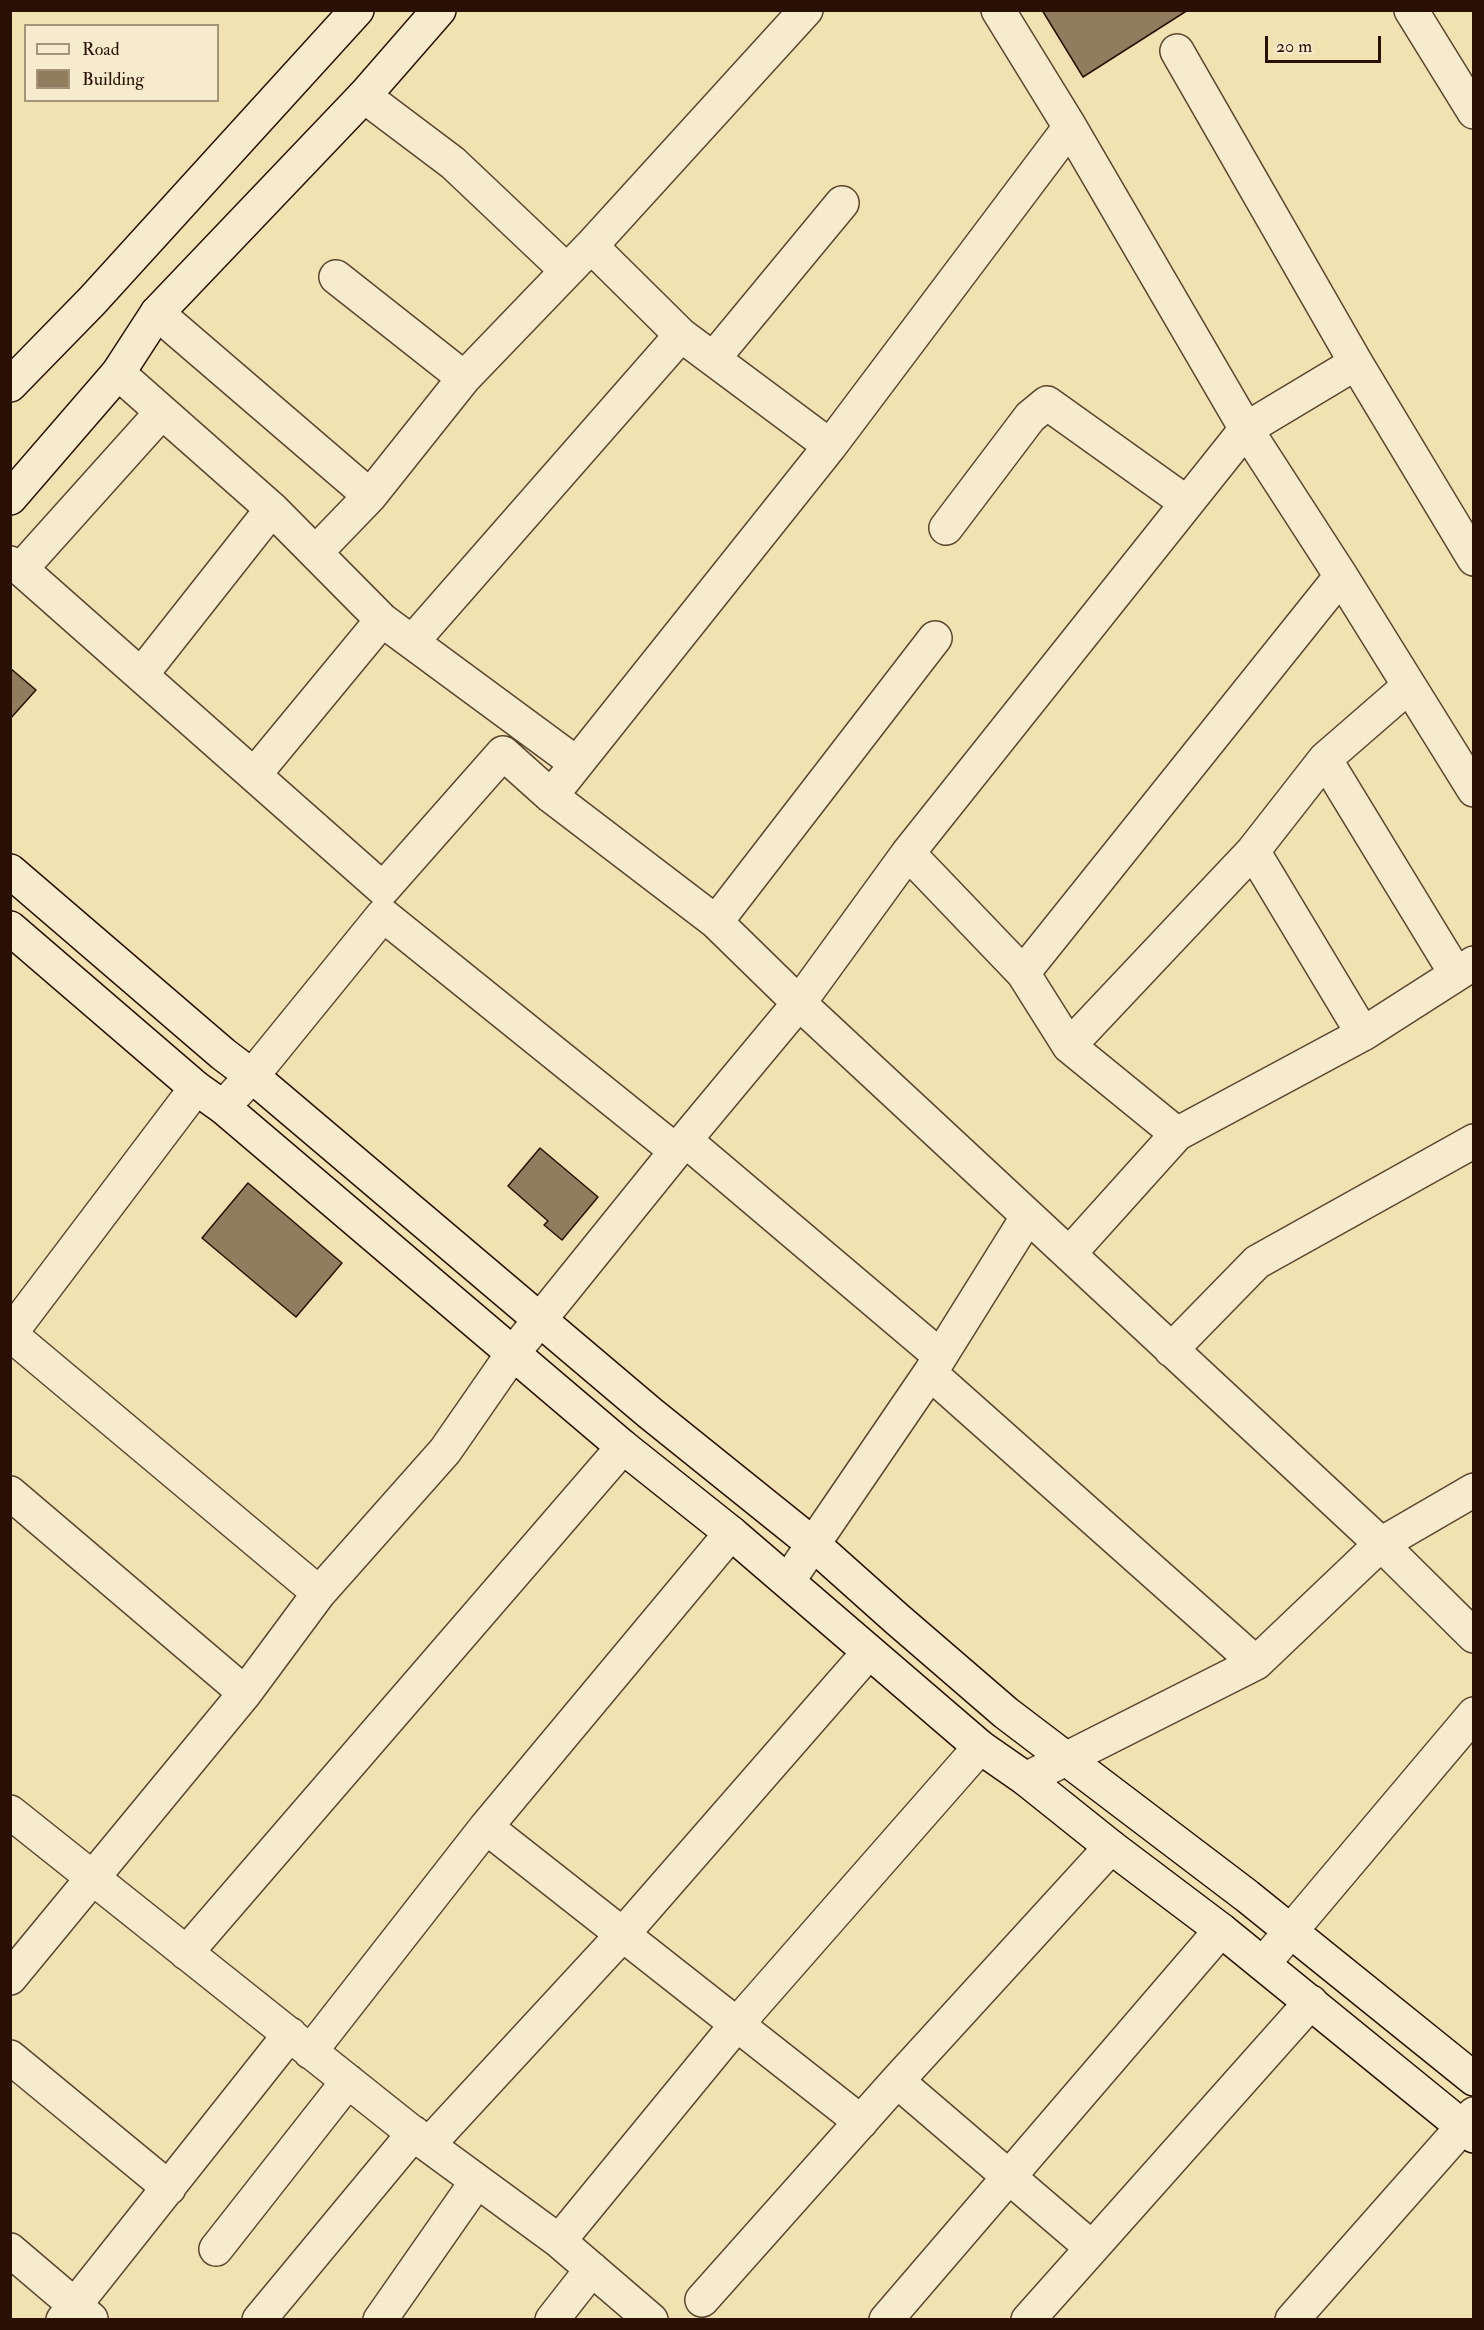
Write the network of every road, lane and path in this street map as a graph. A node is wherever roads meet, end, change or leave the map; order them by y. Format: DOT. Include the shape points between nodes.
graph roads {
  1 [pos="357,10"];
  2 [pos="439,10"];
  3 [pos="806,10"];
  4 [pos="998,10"];
  5 [pos="1411,10"];
  6 [pos="1177,51"];
  7 [pos="1465,80"];
  8 [pos="364,96"];
  9 [pos="1473,112"];
  10 [pos="1070,127"];
  11 [pos="842,203"];
  12 [pos="591,246"];
  13 [pos="566,270"];
  14 [pos="336,277"];
  15 [pos="157,313"];
  16 [pos="681,335"];
  17 [pos="713,358"];
  18 [pos="1356,363"];
  19 [pos="118,373"];
  20 [pos="464,378"];
  21 [pos="10,385"];
  22 [pos="162,412"];
  23 [pos="1246,429"];
  24 [pos="830,446"];
  25 [pos="370,496"];
  26 [pos="10,498"];
  27 [pos="1188,503"];
  28 [pos="272,509"];
  29 [pos="946,528"];
  30 [pos="316,552"];
  31 [pos="1473,559"];
  32 [pos="16,566"];
  33 [pos="1341,576"];
  34 [pos="382,620"];
  35 [pos="935,638"];
  36 [pos="412,642"];
  37 [pos="141,675"];
  38 [pos="1409,686"];
  39 [pos="1324,759"];
  40 [pos="576,763"];
  41 [pos="254,776"];
  42 [pos="1473,790"];
  43 [pos="551,796"];
  44 [pos="1253,851"];
  45 [pos="908,853"];
  46 [pos="10,871"];
  47 [pos="717,922"];
  48 [pos="12,931"];
  49 [pos="1465,969"];
  50 [pos="1023,973"];
  51 [pos="799,1003"];
  52 [pos="1363,1034"];
  53 [pos="1069,1046"];
  54 [pos="252,1076"];
  55 [pos="196,1088"];
  56 [pos="222,1107"];
  57 [pos="1178,1134"];
  58 [pos="1473,1141"];
  59 [pos="680,1145"];
  60 [pos="1028,1216"];
  61 [pos="1069,1254"];
  62 [pos="540,1319"];
  63 [pos="10,1334"];
  64 [pos="1172,1350"];
  65 [pos="513,1353"];
  66 [pos="935,1365"];
  67 [pos="622,1447"];
  68 [pos="1473,1490"];
  69 [pos="10,1493"];
  70 [pos="731,1533"];
  71 [pos="813,1544"];
  72 [pos="1381,1544"];
  73 [pos="788,1581"];
  74 [pos="319,1593"];
  75 [pos="1473,1636"];
  76 [pos="869,1653"];
  77 [pos="1256,1663"];
  78 [pos="245,1693"];
  79 [pos="1473,1714"];
  80 [pos="980,1747"];
  81 [pos="1462,1747"];
  82 [pos="1067,1758"];
  83 [pos="1026,1779"];
  84 [pos="10,1812"];
  85 [pos="486,1827"];
  86 [pos="1111,1847"];
  87 [pos="94,1877"];
  88 [pos="1221,1930"];
  89 [pos="1291,1930"];
  90 [pos="623,1934"];
  91 [pos="186,1953"];
  92 [pos="1263,1964"];
  93 [pos="10,1978"];
  94 [pos="1311,2002"];
  95 [pos="738,2024"];
  96 [pos="300,2043"];
  97 [pos="10,2057"];
  98 [pos="1473,2079"];
  99 [pos="348,2081"];
  100 [pos="897,2081"];
  101 [pos="861,2122"];
  102 [pos="1470,2126"];
  103 [pos="421,2139"];
  104 [pos="1009,2176"];
  105 [pos="477,2181"];
  106 [pos="169,2188"];
  107 [pos="559,2241"];
  108 [pos="1092,2248"];
  109 [pos="216,2249"];
  110 [pos="10,2250"];
  111 [pos="592,2269"];
  112 [pos="702,2300"];
  113 [pos="76,2315"];
  114 [pos="259,2319"];
  115 [pos="380,2319"];
  116 [pos="552,2319"];
  117 [pos="651,2319"];
  118 [pos="886,2319"];
  119 [pos="1028,2319"];
  120 [pos="1292,2319"];
  1 -- 21 [label="street" via="92,301"];
  2 -- 8 [label="street"];
  3 -- 12 [label="street"];
  4 -- 10 [label="street"];
  5 -- 7 [label="street"];
  6 -- 18 [label="street"];
  7 -- 9 [label="street"];
  8 -- 13 [label="street" via="453,163"];
  8 -- 15 [label="street"];
  10 -- 23 [label="street"];
  10 -- 24 [label="street"];
  11 -- 17 [label="street"];
  12 -- 13 [label="street"];
  12 -- 16 [label="street"];
  13 -- 20 [label="street"];
  14 -- 20 [label="street"];
  15 -- 19 [label="street"];
  15 -- 25 [label="street"];
  16 -- 17 [label="street"];
  16 -- 36 [label="street"];
  17 -- 24 [label="street"];
  18 -- 23 [label="street"];
  18 -- 31 [label="street"];
  19 -- 22 [label="street"];
  19 -- 26 [label="street"];
  20 -- 25 [label="street"];
  22 -- 28 [label="street"];
  22 -- 32 [label="street"];
  23 -- 27 [label="street"];
  23 -- 33 [label="street"];
  24 -- 40 [label="street"];
  25 -- 30 [label="street"];
  27 -- 29 [label="street" via="1047,403 1030,417"];
  27 -- 45 [label="street"];
  28 -- 30 [label="street"];
  28 -- 37 [label="street"];
  30 -- 34 [label="street"];
  32 -- 37 [label="street"];
  33 -- 38 [label="street"];
  33 -- 50 [label="street"];
  34 -- 36 [label="street"];
  34 -- 41 [label="street"];
  35 -- 47 [label="street"];
  36 -- 40 [label="street"];
  37 -- 41 [label="street"];
  38 -- 39 [label="street"];
  38 -- 42 [label="street"];
  39 -- 44 [label="street"];
  39 -- 49 [label="street"];
  40 -- 43 [label="street"];
  41 -- 43 [label="street" via="383,889 503,753"];
  43 -- 47 [label="street"];
  44 -- 52 [label="street"];
  44 -- 53 [label="street"];
  45 -- 50 [label="street"];
  45 -- 51 [label="street"];
  46 -- 54 [label="street"];
  47 -- 51 [label="street"];
  48 -- 55 [label="street"];
  49 -- 52 [label="street"];
  50 -- 53 [label="street"];
  51 -- 59 [label="street"];
  51 -- 60 [label="street"];
  52 -- 57 [label="street"];
  53 -- 57 [label="street"];
  54 -- 56 [label="street"];
  54 -- 59 [label="street" via="383,915"];
  54 -- 62 [label="street"];
  55 -- 56 [label="street"];
  55 -- 63 [label="street"];
  56 -- 65 [label="street"];
  57 -- 61 [label="street"];
  58 -- 64 [label="street" via="1257,1262"];
  59 -- 62 [label="street"];
  59 -- 66 [label="street"];
  60 -- 61 [label="street"];
  60 -- 66 [label="street"];
  61 -- 64 [label="street"];
  62 -- 65 [label="street"];
  62 -- 71 [label="street"];
  63 -- 74 [label="street"];
  64 -- 72 [label="street"];
  65 -- 67 [label="street"];
  65 -- 74 [label="street" via="445,1451"];
  66 -- 71 [label="street"];
  66 -- 77 [label="street"];
  67 -- 70 [label="street"];
  67 -- 91 [label="street"];
  68 -- 72 [label="street"];
  69 -- 78 [label="street"];
  70 -- 73 [label="street"];
  70 -- 85 [label="street"];
  71 -- 73 [label="street"];
  71 -- 82 [label="street" via="1006,1713"];
  72 -- 75 [label="street"];
  72 -- 77 [label="street"];
  73 -- 76 [label="street"];
  74 -- 78 [label="street"];
  76 -- 80 [label="street"];
  76 -- 90 [label="street"];
  77 -- 82 [label="street"];
  78 -- 87 [label="street"];
  79 -- 81 [label="street"];
  80 -- 83 [label="street"];
  80 -- 95 [label="street"];
  81 -- 89 [label="street"];
  82 -- 83 [label="street"];
  82 -- 89 [label="street"];
  83 -- 86 [label="street"];
  84 -- 87 [label="street"];
  85 -- 90 [label="street"];
  85 -- 96 [label="street"];
  86 -- 88 [label="street"];
  86 -- 100 [label="street"];
  87 -- 91 [label="street"];
  87 -- 93 [label="street"];
  88 -- 92 [label="street"];
  88 -- 104 [label="street"];
  89 -- 92 [label="street"];
  89 -- 98 [label="street"];
  90 -- 95 [label="street"];
  90 -- 103 [label="street"];
  91 -- 96 [label="street"];
  92 -- 94 [label="street"];
  94 -- 102 [label="street"];
  94 -- 108 [label="street"];
  95 -- 101 [label="street"];
  95 -- 107 [label="street"];
  96 -- 99 [label="street"];
  96 -- 106 [label="street"];
  97 -- 106 [label="street"];
  99 -- 103 [label="street"];
  99 -- 109 [label="street"];
  100 -- 101 [label="street"];
  100 -- 104 [label="street"];
  101 -- 112 [label="street"];
  102 -- 120 [label="street"];
  103 -- 105 [label="street"];
  103 -- 114 [label="street"];
  104 -- 108 [label="street"];
  104 -- 118 [label="street"];
  105 -- 107 [label="street"];
  105 -- 115 [label="street"];
  106 -- 113 [label="street"];
  107 -- 111 [label="street"];
  108 -- 119 [label="street"];
  110 -- 113 [label="street"];
  111 -- 116 [label="street"];
  111 -- 117 [label="street"];
}
